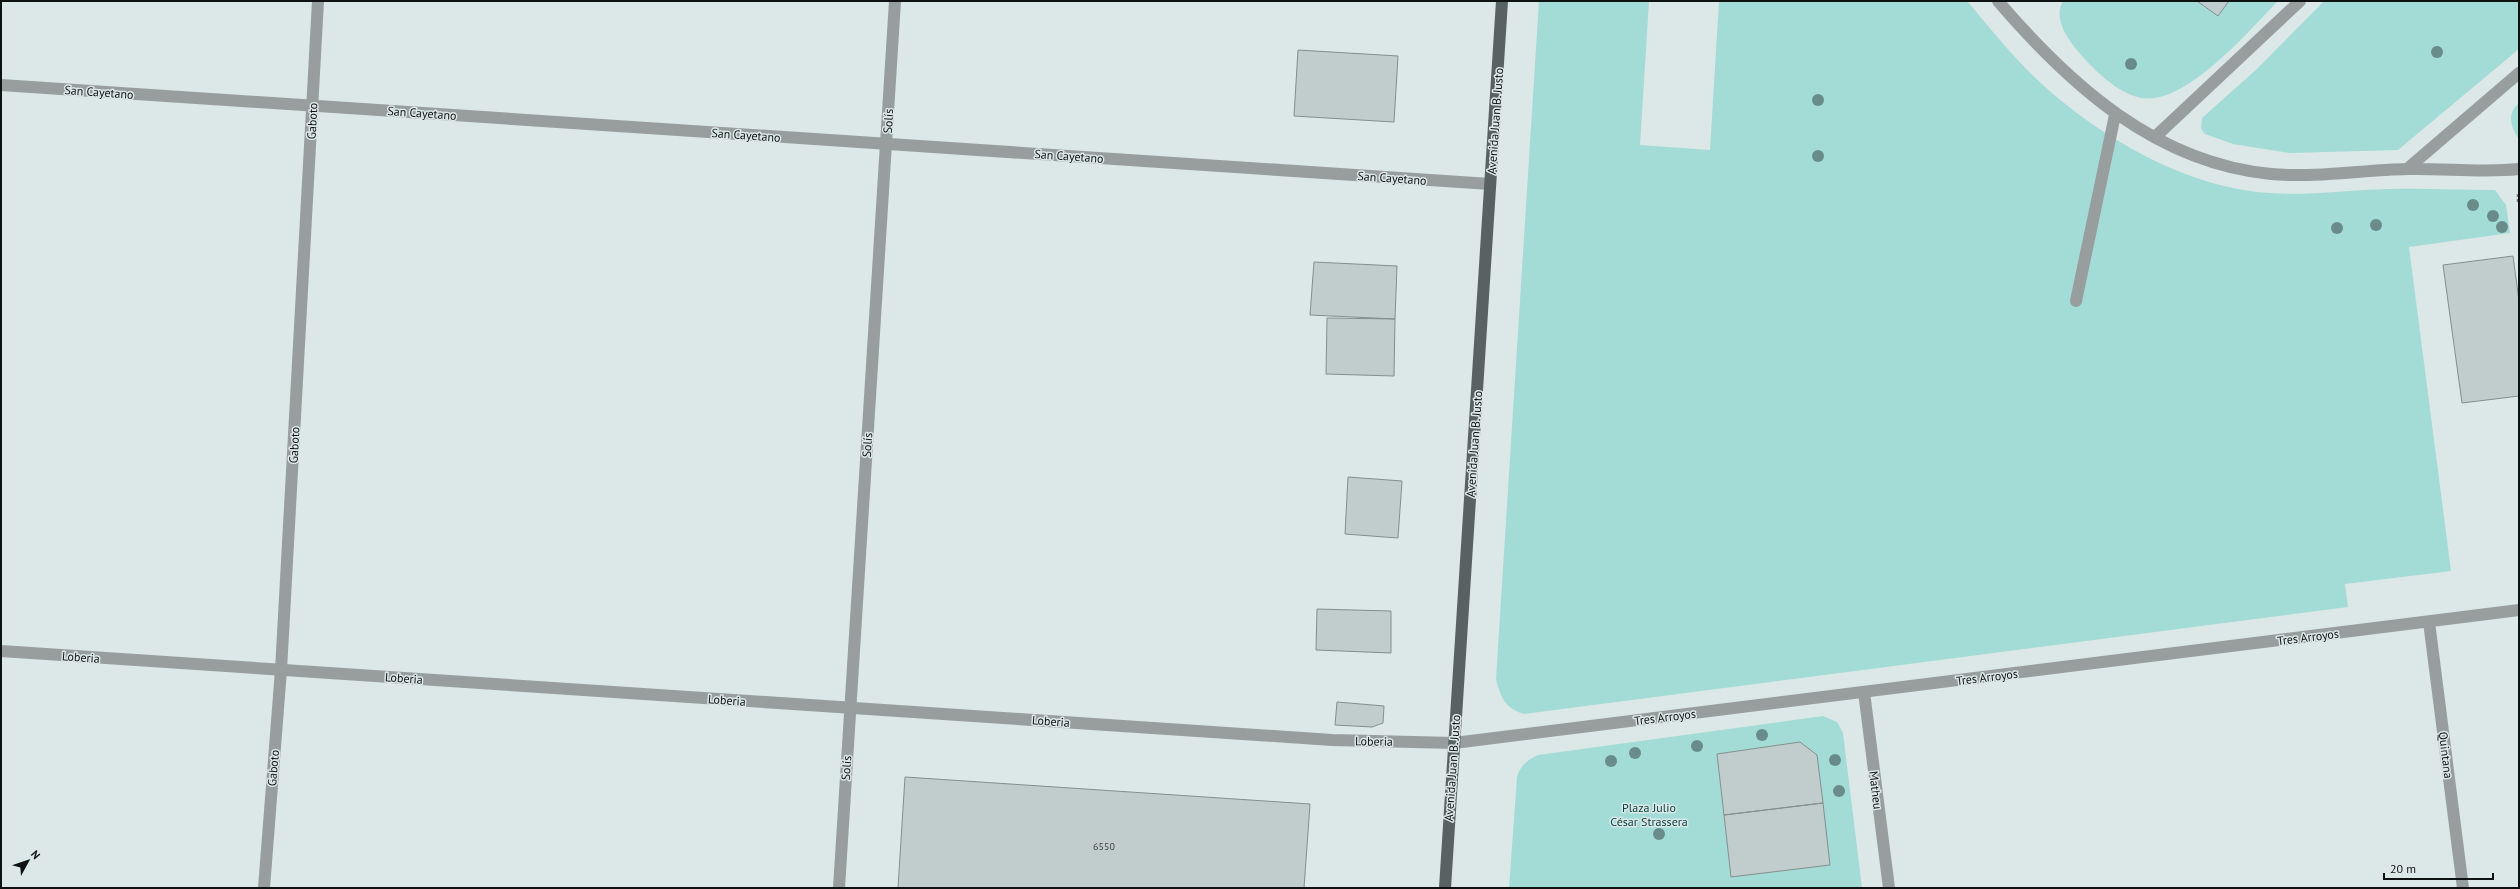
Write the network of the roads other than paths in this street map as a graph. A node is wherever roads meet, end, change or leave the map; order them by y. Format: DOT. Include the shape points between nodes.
graph roads {
  1 [pos="318,1"];
  2 [pos="895,1"];
  3 [pos="1502,1"];
  4 [pos="1999,1"];
  5 [pos="2300,1"];
  6 [pos="2519,73"];
  7 [pos="1,85"];
  8 [pos="313,106"];
  9 [pos="2115,115"];
  10 [pos="2155,138"];
  11 [pos="886,144"];
  12 [pos="2407,169"];
  13 [pos="2519,169"];
  14 [pos="1490,184"];
  15 [pos="2076,301"];
  16 [pos="2519,610"];
  17 [pos="2429,622"];
  18 [pos="1,651"];
  19 [pos="281,670"];
  20 [pos="1864,692"];
  21 [pos="850,708"];
  22 [pos="1454,743"];
  23 [pos="264,888"];
  24 [pos="839,888"];
  25 [pos="1445,888"];
  26 [pos="1889,888"];
  27 [pos="2463,888"];
  1 -- 8 [label="street, Gaboto"];
  2 -- 11 [label="street, Solís"];
  3 -- 14 [label="main road, Avenida Juan B. Justo"];
  4 -- 9 [label="street" via="2063,72"];
  5 -- 10 [label="street"];
  6 -- 12 [label="street"];
  7 -- 8 [label="street, San Cayetano"];
  8 -- 11 [label="street, San Cayetano"];
  8 -- 19 [label="street, Gaboto"];
  9 -- 10 [label="street"];
  9 -- 15 [label="street"];
  10 -- 12 [label="street" via="2199,158 2235,169 2272,174 2310,175"];
  11 -- 14 [label="street, San Cayetano"];
  11 -- 21 [label="street, Solís"];
  12 -- 13 [label="street"];
  14 -- 22 [label="main road, Avenida Juan B. Justo"];
  16 -- 17 [label="street, Tres Arroyos"];
  17 -- 20 [label="street, Tres Arroyos"];
  17 -- 27 [label="street, Quintana"];
  18 -- 19 [label="street, Loberia"];
  19 -- 21 [label="street, Loberia"];
  19 -- 23 [label="street, Gaboto"];
  20 -- 22 [label="street, Tres Arroyos"];
  20 -- 26 [label="street, Matheu"];
  21 -- 22 [label="street, Loberia" via="1332,740"];
  21 -- 24 [label="street, Solís"];
  22 -- 25 [label="main road, Avenida Juan B. Justo"];
}
